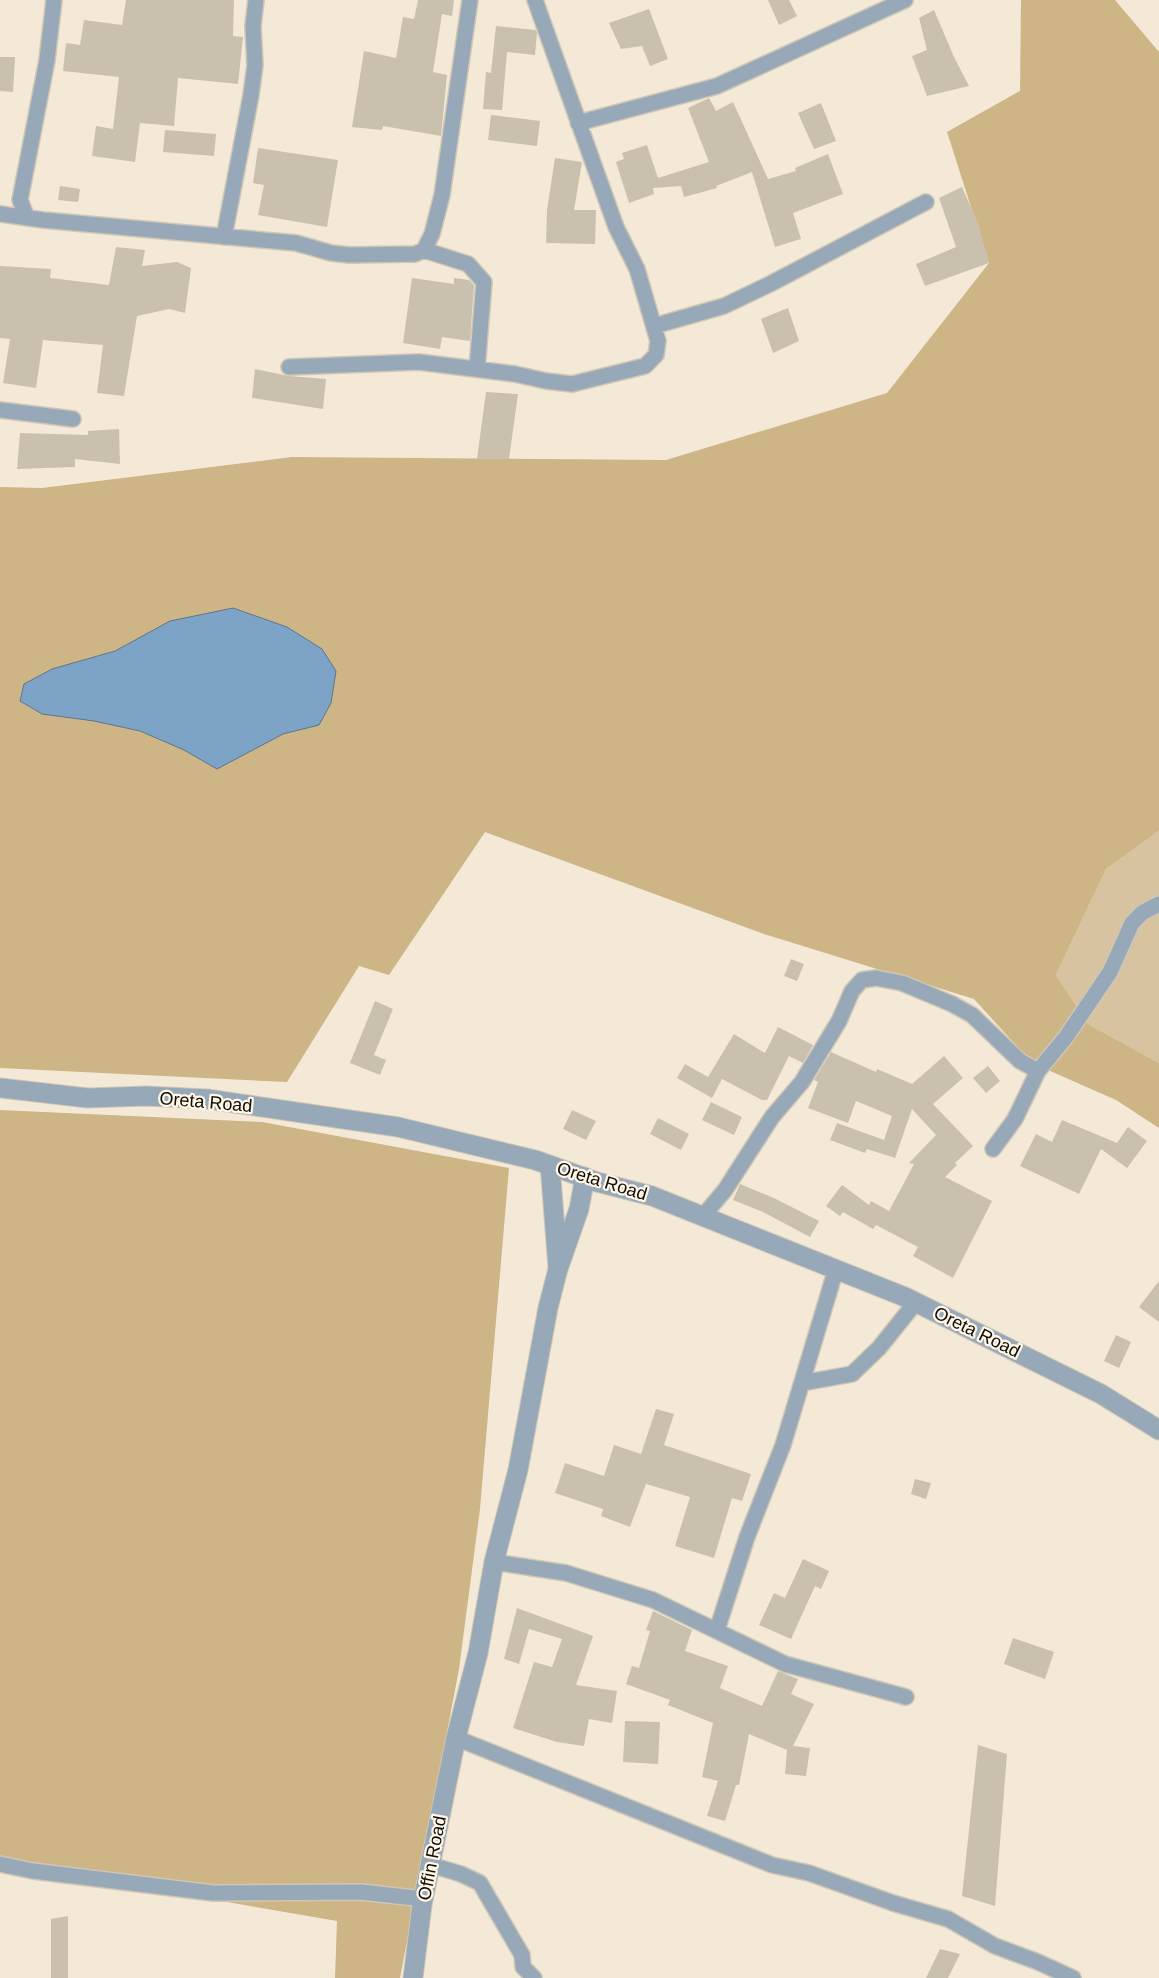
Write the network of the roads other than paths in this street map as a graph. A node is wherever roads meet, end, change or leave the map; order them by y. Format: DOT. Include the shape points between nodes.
graph roads {
  1 [pos="54,0"];
  2 [pos="256,0"];
  3 [pos="470,0"];
  4 [pos="535,0"];
  5 [pos="906,0"];
  6 [pos="578,123"];
  7 [pos="20,200"];
  8 [pos="926,202"];
  9 [pos="0,214"];
  10 [pos="26,218"];
  11 [pos="224,236"];
  12 [pos="424,250"];
  13 [pos="654,326"];
  14 [pos="289,367"];
  15 [pos="477,369"];
  16 [pos="0,410"];
  17 [pos="73,419"];
  18 [pos="1159,904"];
  19 [pos="1038,1071"];
  20 [pos="0,1088"];
  21 [pos="993,1148"];
  22 [pos="550,1165"];
  23 [pos="585,1177"];
  24 [pos="704,1216"];
  25 [pos="558,1269"];
  26 [pos="836,1269"];
  27 [pos="916,1302"];
  28 [pos="802,1383"];
  29 [pos="1159,1430"];
  30 [pos="494,1562"];
  31 [pos="717,1630"];
  32 [pos="906,1697"];
  33 [pos="456,1738"];
  34 [pos="0,1864"];
  35 [pos="431,1864"];
  36 [pos="424,1899"];
  37 [pos="413,1978"];
  38 [pos="534,1978"];
  39 [pos="1073,1978"];
  1 -- 7 [label="street" via="47,60"];
  2 -- 11 [label="street" via="251,95"];
  3 -- 12 [label="street" via="442,195 432,234"];
  4 -- 6 [label="street"];
  5 -- 6 [label="street" via="717,86"];
  6 -- 13 [label="street" via="616,227 637,269"];
  7 -- 9 [label="street"];
  7 -- 10 [label="street"];
  8 -- 13 [label="street" via="724,306"];
  9 -- 10 [label="street"];
  10 -- 11 [label="street"];
  11 -- 12 [label="street" via="296,243 349,255 415,254"];
  12 -- 15 [label="street" via="468,264 484,282"];
  13 -- 15 [label="street" via="658,341 656,355 645,366 572,384"];
  14 -- 15 [label="street" via="419,362"];
  16 -- 17 [label="street"];
  18 -- 19 [label="street" via="1132,923 1110,972 1066,1037"];
  19 -- 21 [label="street" via="1015,1119"];
  19 -- 24 [label="street" via="1020,1061 972,1015 952,1004 902,983 876,978 862,980 852,991 839,1022 802,1082 772,1117 725,1190"];
  20 -- 22 [label="street, Oreta Road" via="88,1098 190,1098 253,1105 398,1127"];
  22 -- 23 [label="street, Oreta Road"];
  22 -- 25 [label="street"];
  23 -- 24 [label="street, Oreta Road" via="652,1196"];
  23 -- 25 [label="street" via="572,1233"];
  24 -- 26 [label="street, Oreta Road"];
  25 -- 30 [label="street, Offin Road" via="518,1470"];
  26 -- 27 [label="street, Oreta Road"];
  26 -- 28 [label="street"];
  27 -- 28 [label="street" via="879,1348 852,1374"];
  27 -- 29 [label="street, Oreta Road" via="1101,1394"];
  28 -- 31 [label="street"];
  30 -- 31 [label="street" via="566,1573 653,1600"];
  30 -- 33 [label="street, Offin Road" via="478,1653"];
  31 -- 32 [label="street" via="785,1664"];
  33 -- 35 [label="street, Offin Road"];
  33 -- 39 [label="street" via="772,1865 948,1919 996,1946"];
  34 -- 36 [label="street" via="213,1893 360,1892"];
  35 -- 36 [label="street, Offin Road"];
  35 -- 38 [label="street" via="480,1883 522,1954 523,1967"];
  36 -- 37 [label="street, Offin Road"];
}
